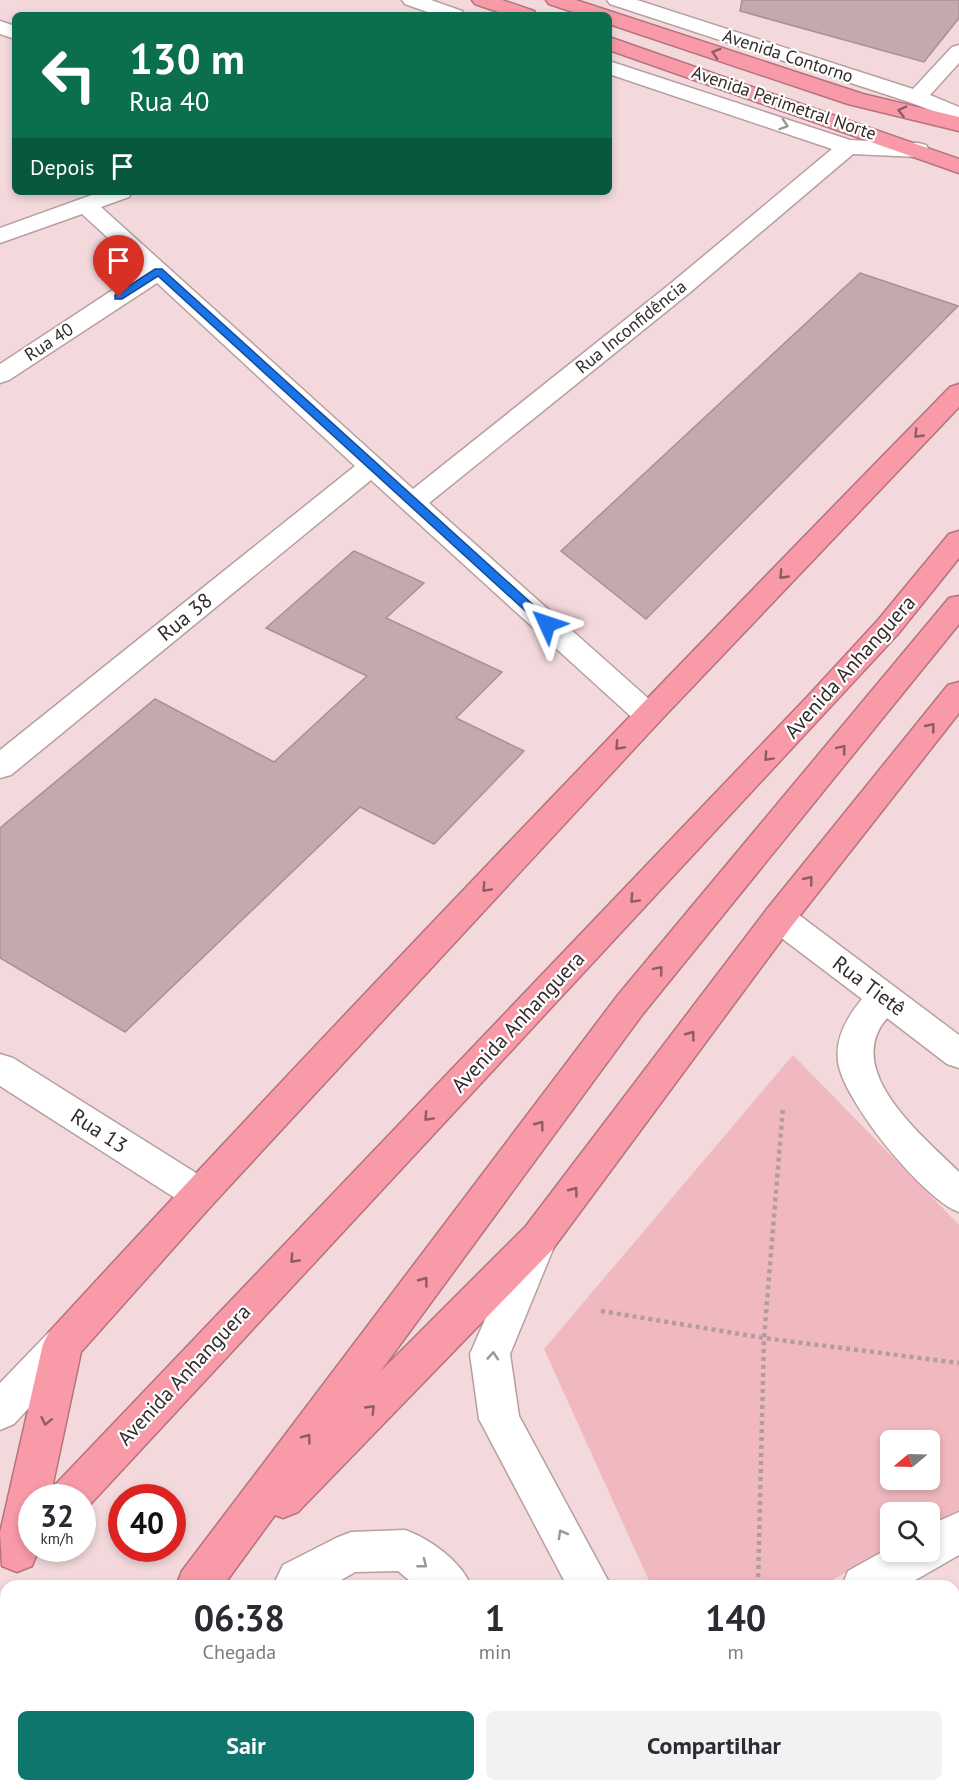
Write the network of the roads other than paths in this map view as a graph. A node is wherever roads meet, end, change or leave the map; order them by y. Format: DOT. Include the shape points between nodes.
graph roads {
  1 [pos="412,0"];
  2 [pos="482,0"];
  3 [pos="556,0"];
  4 [pos="626,1"];
  5 [pos="446,12"];
  6 [pos="518,12"];
  7 [pos="593,12"];
  8 [pos="612,18"];
  9 [pos="612,44"];
  10 [pos="959,51"];
  11 [pos="612,58"];
  12 [pos="662,61"];
  13 [pos="612,68"];
  14 [pos="705,76"];
  15 [pos="917,97"];
  16 [pos="748,113"];
  17 [pos="959,115"];
  18 [pos="959,124"];
  19 [pos="848,147"];
  20 [pos="918,150"];
  21 [pos="959,166"];
  22 [pos="113,195"];
  23 [pos="86,205"];
  24 [pos="0,236"];
  25 [pos="159,271"];
  26 [pos="0,375"];
  27 [pos="959,392"];
  28 [pos="371,466"];
  29 [pos="412,503"];
  30 [pos="959,540"];
  31 [pos="959,605"];
  32 [pos="959,692"];
  33 [pos="648,715"];
  34 [pos="0,767"];
  35 [pos="779,918"];
  36 [pos="885,998"];
  37 [pos="959,1054"];
  38 [pos="0,1068"];
  39 [pos="199,1194"];
  40 [pos="959,1196"];
  41 [pos="539,1238"];
  42 [pos="63,1344"];
  43 [pos="0,1411"];
  44 [pos="81,1484"];
  45 [pos="959,1532"];
  46 [pos="940,1542"];
  47 [pos="16,1553"];
  48 [pos="906,1562"];
  49 [pos="201,1580"];
  50 [pos="203,1580"];
  51 [pos="298,1580"];
  52 [pos="442,1580"];
  53 [pos="587,1580"];
  54 [pos="874,1580"];
  1 -- 5 [label="street"];
  2 -- 6 [label="highway"];
  3 -- 7 [label="highway"];
  4 -- 15 [label="street, Avenida Contorno"];
  18 -- 8 [label="highway, Avenida Perimetral Norte, one-way" via="856,99"];
  9 -- 12 [label="highway, Avenida Perimetral Norte"];
  10 -- 15 [label="street"];
  11 -- 12 [label="highway"];
  12 -- 14 [label="highway, Avenida Perimetral Norte"];
  13 -- 16 [label="street"];
  14 -- 16 [label="highway"];
  14 -- 20 [label="highway, Avenida Perimetral Norte"];
  15 -- 17 [label="street, Avenida Contorno"];
  16 -- 19 [label="street, one-way"];
  19 -- 20 [label="street"];
  19 -- 29 [label="street, Rua Inconfidência" via="679,289"];
  20 -- 21 [label="highway, Avenida Perimetral Norte"];
  22 -- 23 [label="street"];
  23 -- 24 [label="street"];
  23 -- 25 [label="street"];
  25 -- 26 [label="street, Rua 40"];
  25 -- 28 [label="street"];
  27 -- 33 [label="highway, one-way"];
  28 -- 29 [label="street"];
  28 -- 34 [label="street, Rua 38"];
  29 -- 33 [label="street"];
  30 -- 44 [label="highway, Avenida Anhanguera, one-way" via="819,703"];
  49 -- 31 [label="highway, Avenida Anhanguera, one-way" via="630,1005"];
  35 -- 32 [label="highway, Avenida Anhanguera, one-way"];
  33 -- 39 [label="highway, one-way"];
  35 -- 36 [label="street, Rua Tietê"];
  41 -- 35 [label="highway, Avenida Anhanguera, one-way"];
  36 -- 37 [label="street, Rua Tietê"];
  36 -- 40 [label="street" via="866,1018 855,1042 853,1059 861,1087"];
  38 -- 39 [label="street, Rua 13"];
  39 -- 42 [label="highway"];
  50 -- 41 [label="highway, Avenida Anhanguera, one-way"];
  53 -- 41 [label="street, one-way" via="499,1419 490,1353"];
  42 -- 43 [label="street"];
  42 -- 47 [label="highway, one-way"];
  45 -- 46 [label="street"];
  48 -- 54 [label="street"];
  51 -- 52 [label="street, one-way" via="351,1552 405,1550"];
}
